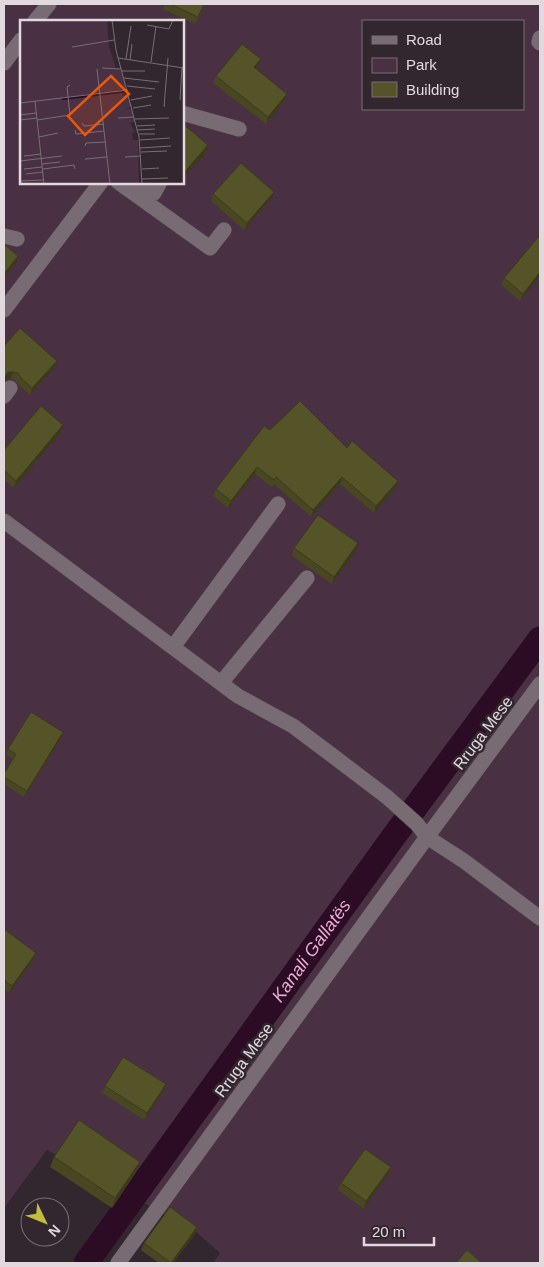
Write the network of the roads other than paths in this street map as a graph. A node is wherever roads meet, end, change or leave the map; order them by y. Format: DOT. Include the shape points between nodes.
graph roads {
  1 [pos="49,4"];
  2 [pos="36,20"];
  3 [pos="540,38"];
  4 [pos="20,41"];
  5 [pos="540,43"];
  6 [pos="4,63"];
  7 [pos="184,114"];
  8 [pos="238,129"];
  9 [pos="100,184"];
  10 [pos="121,184"];
  11 [pos="143,184"];
  12 [pos="159,184"];
  13 [pos="224,230"];
  14 [pos="4,310"];
  15 [pos="278,504"];
  16 [pos="4,521"];
  17 [pos="307,578"];
  18 [pos="172,647"];
  19 [pos="221,683"];
  20 [pos="540,684"];
  21 [pos="427,838"];
  22 [pos="540,918"];
  23 [pos="118,1263"];
  1 -- 2 [label="street"];
  3 -- 5 [label="street"];
  4 -- 6 [label="street"];
  7 -- 8 [label="street"];
  9 -- 14 [label="street"];
  10 -- 13 [label="street" via="210,248"];
  11 -- 12 [label="street" via="154,193"];
  15 -- 18 [label="street"];
  16 -- 18 [label="street"];
  17 -- 19 [label="street"];
  18 -- 19 [label="street"];
  19 -- 21 [label="street" via="293,726 333,756 387,797 417,824"];
  20 -- 21 [label="street, Rruga Mese"];
  21 -- 22 [label="street"];
  21 -- 23 [label="street, Rruga Mese"];
}
